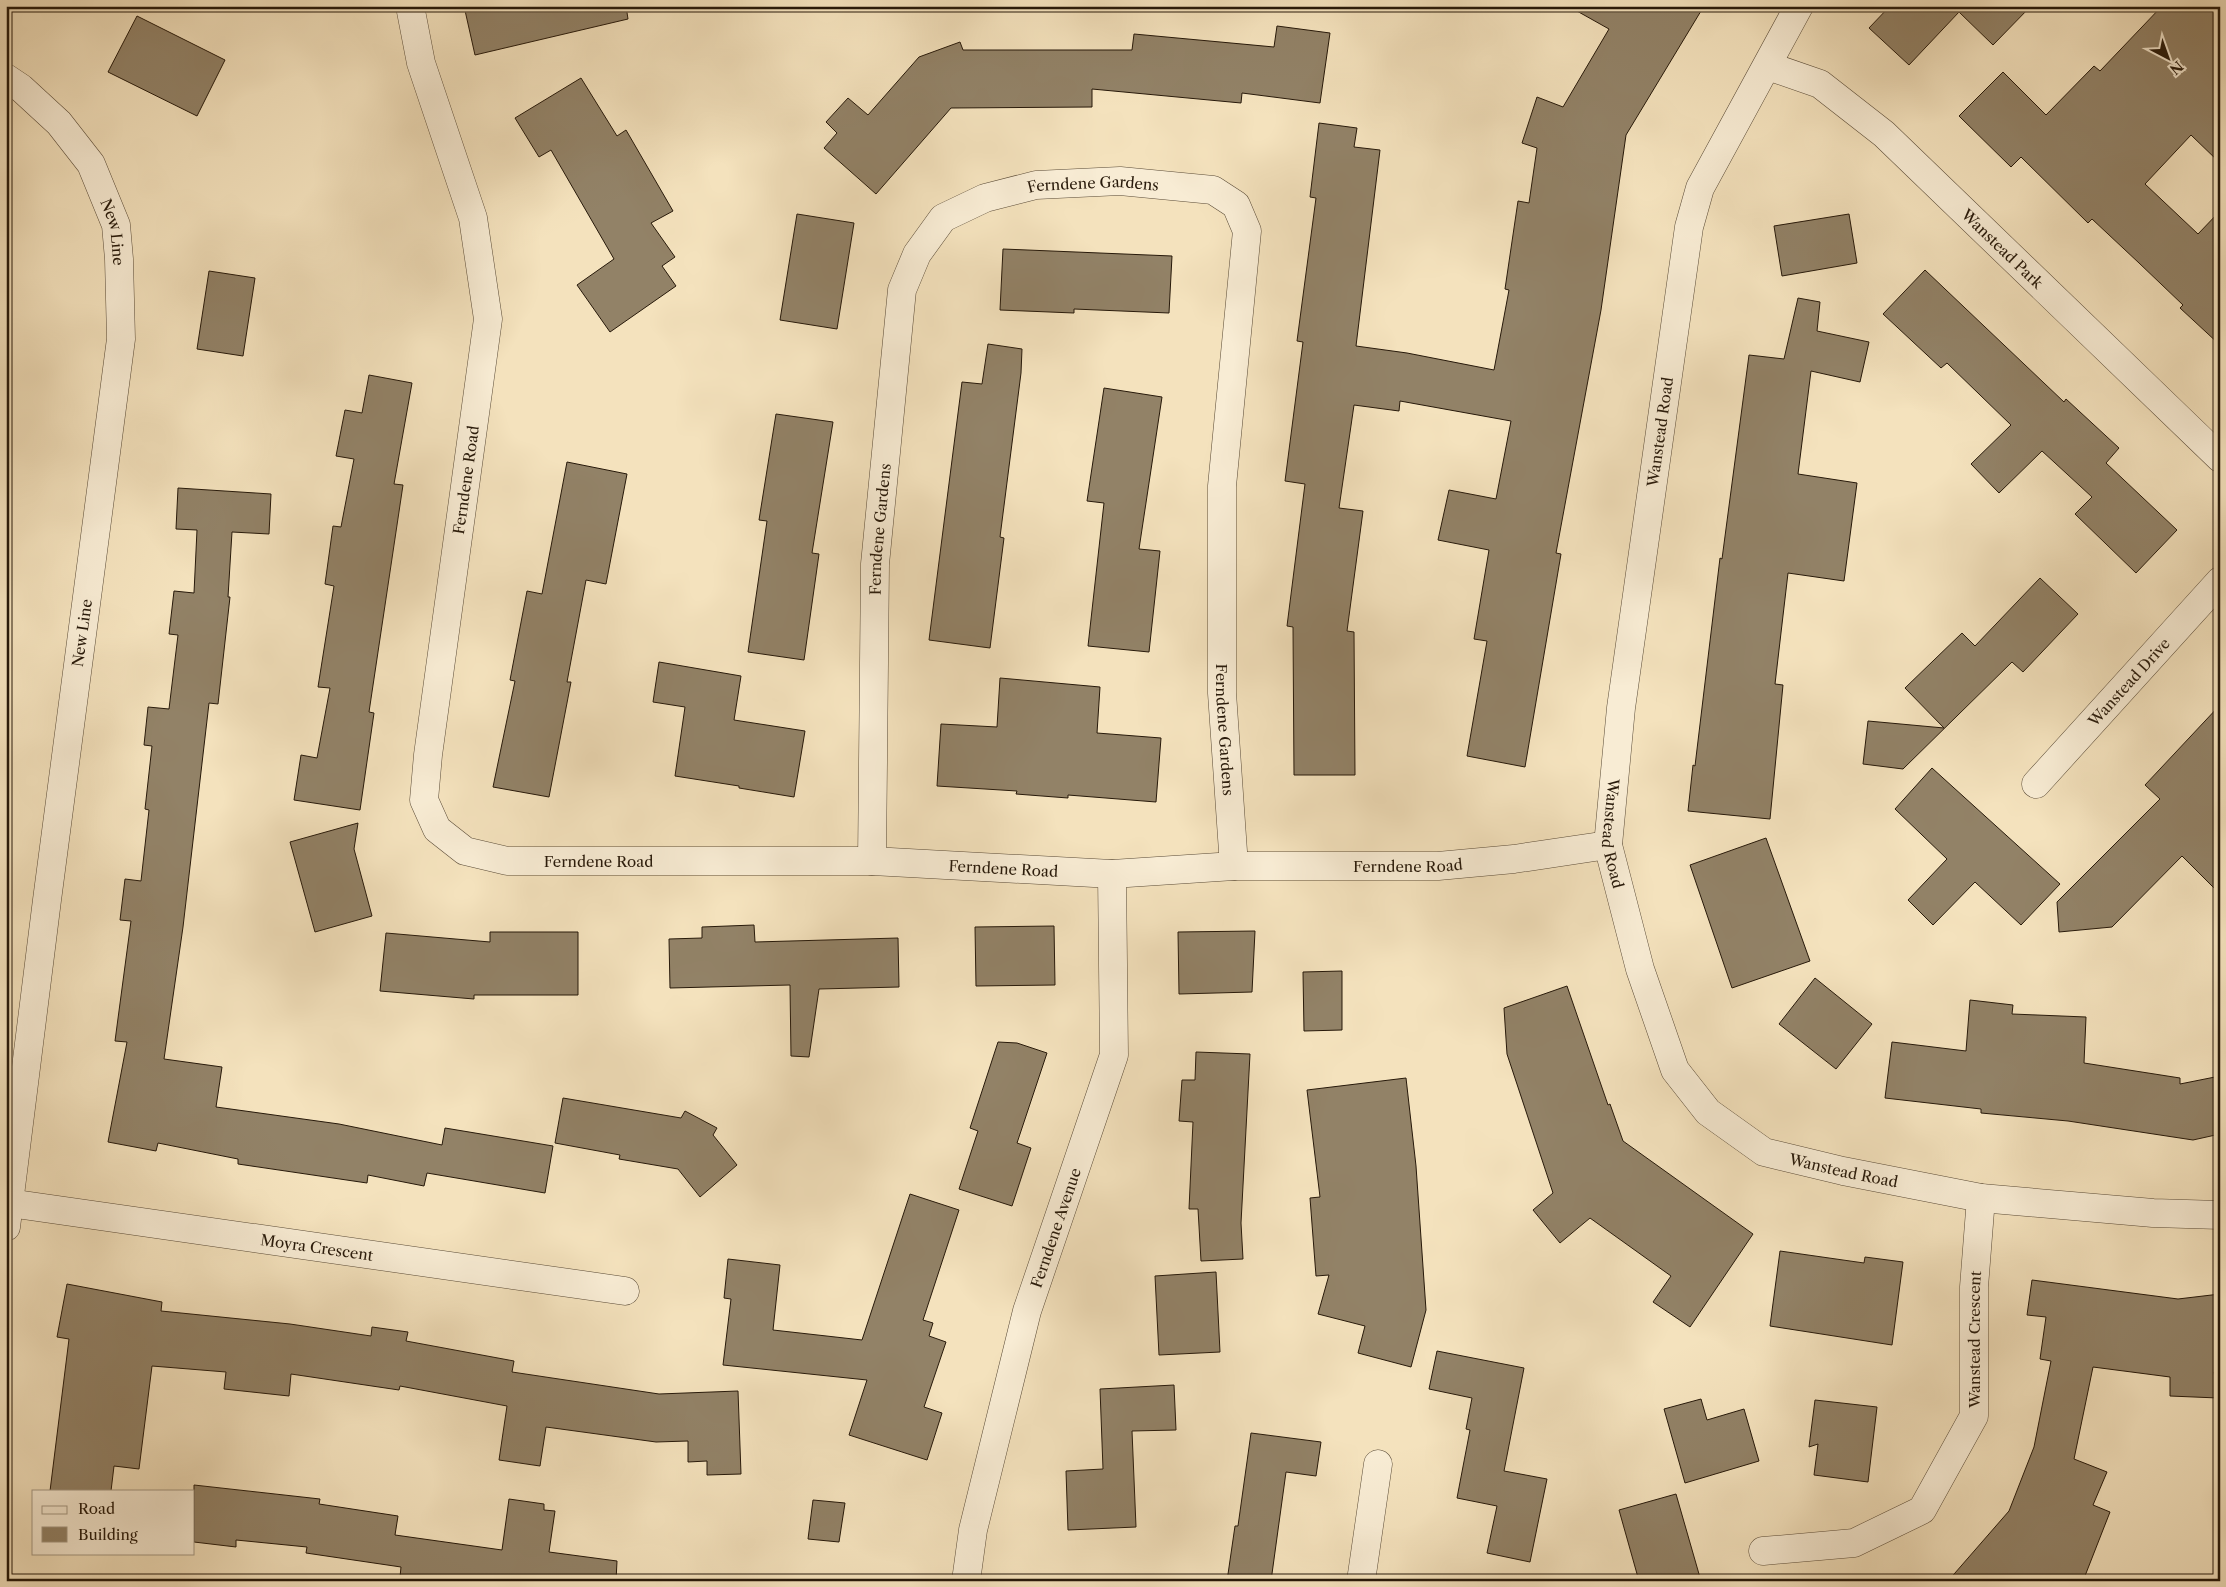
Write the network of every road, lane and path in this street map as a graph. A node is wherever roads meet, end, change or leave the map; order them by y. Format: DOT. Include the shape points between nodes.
graph roads {
  1 [pos="410,6"];
  2 [pos="1799,6"];
  3 [pos="1768,66"];
  4 [pos="6,78"];
  5 [pos="2220,458"];
  6 [pos="2220,581"];
  7 [pos="2036,784"];
  8 [pos="1608,845"];
  9 [pos="872,861"];
  10 [pos="1234,866"];
  11 [pos="1112,874"];
  12 [pos="1982,1198"];
  13 [pos="8,1215"];
  14 [pos="2220,1215"];
  15 [pos="625,1291"];
  16 [pos="1378,1464"];
  17 [pos="1763,1551"];
  18 [pos="966,1581"];
  19 [pos="1361,1581"];
  1 -- 9 [label="street, Ferndene Road" via="421,63 472,218 488,319 428,755 424,800 437,829 465,850 506,860"];
  2 -- 3 [label="street, Wanstead Road"];
  3 -- 5 [label="street, Wanstead Park" via="1820,84 1884,134"];
  3 -- 8 [label="street, Wanstead Road" via="1700,188 1689,227 1622,708"];
  4 -- 13 [label="street, New Line" via="59,123 91,164 116,225 121,339"];
  6 -- 7 [label="street, Wanstead Drive"];
  8 -- 10 [label="street, Ferndene Road" via="1438,866"];
  8 -- 12 [label="street, Wanstead Road" via="1640,969 1676,1070 1708,1112 1764,1152"];
  9 -- 10 [label="street, Ferndene Gardens" via="875,564 902,290 917,254 943,218 985,198 1036,185 1120,181 1213,190 1236,204 1248,231 1222,486 1222,693"];
  9 -- 11 [label="street, Ferndene Road"];
  10 -- 11 [label="street, Ferndene Road"];
  11 -- 18 [label="street, Ferndene Avenue" via="1114,1055 1027,1310 973,1530"];
  12 -- 14 [label="street, Wanstead Road" via="2153,1213"];
  12 -- 17 [label="street, Wanstead Crescent" via="1974,1287 1974,1416 1922,1510 1854,1543"];
  13 -- 15 [label="street, Moyra Crescent"];
  16 -- 19 [label="street"];
}
